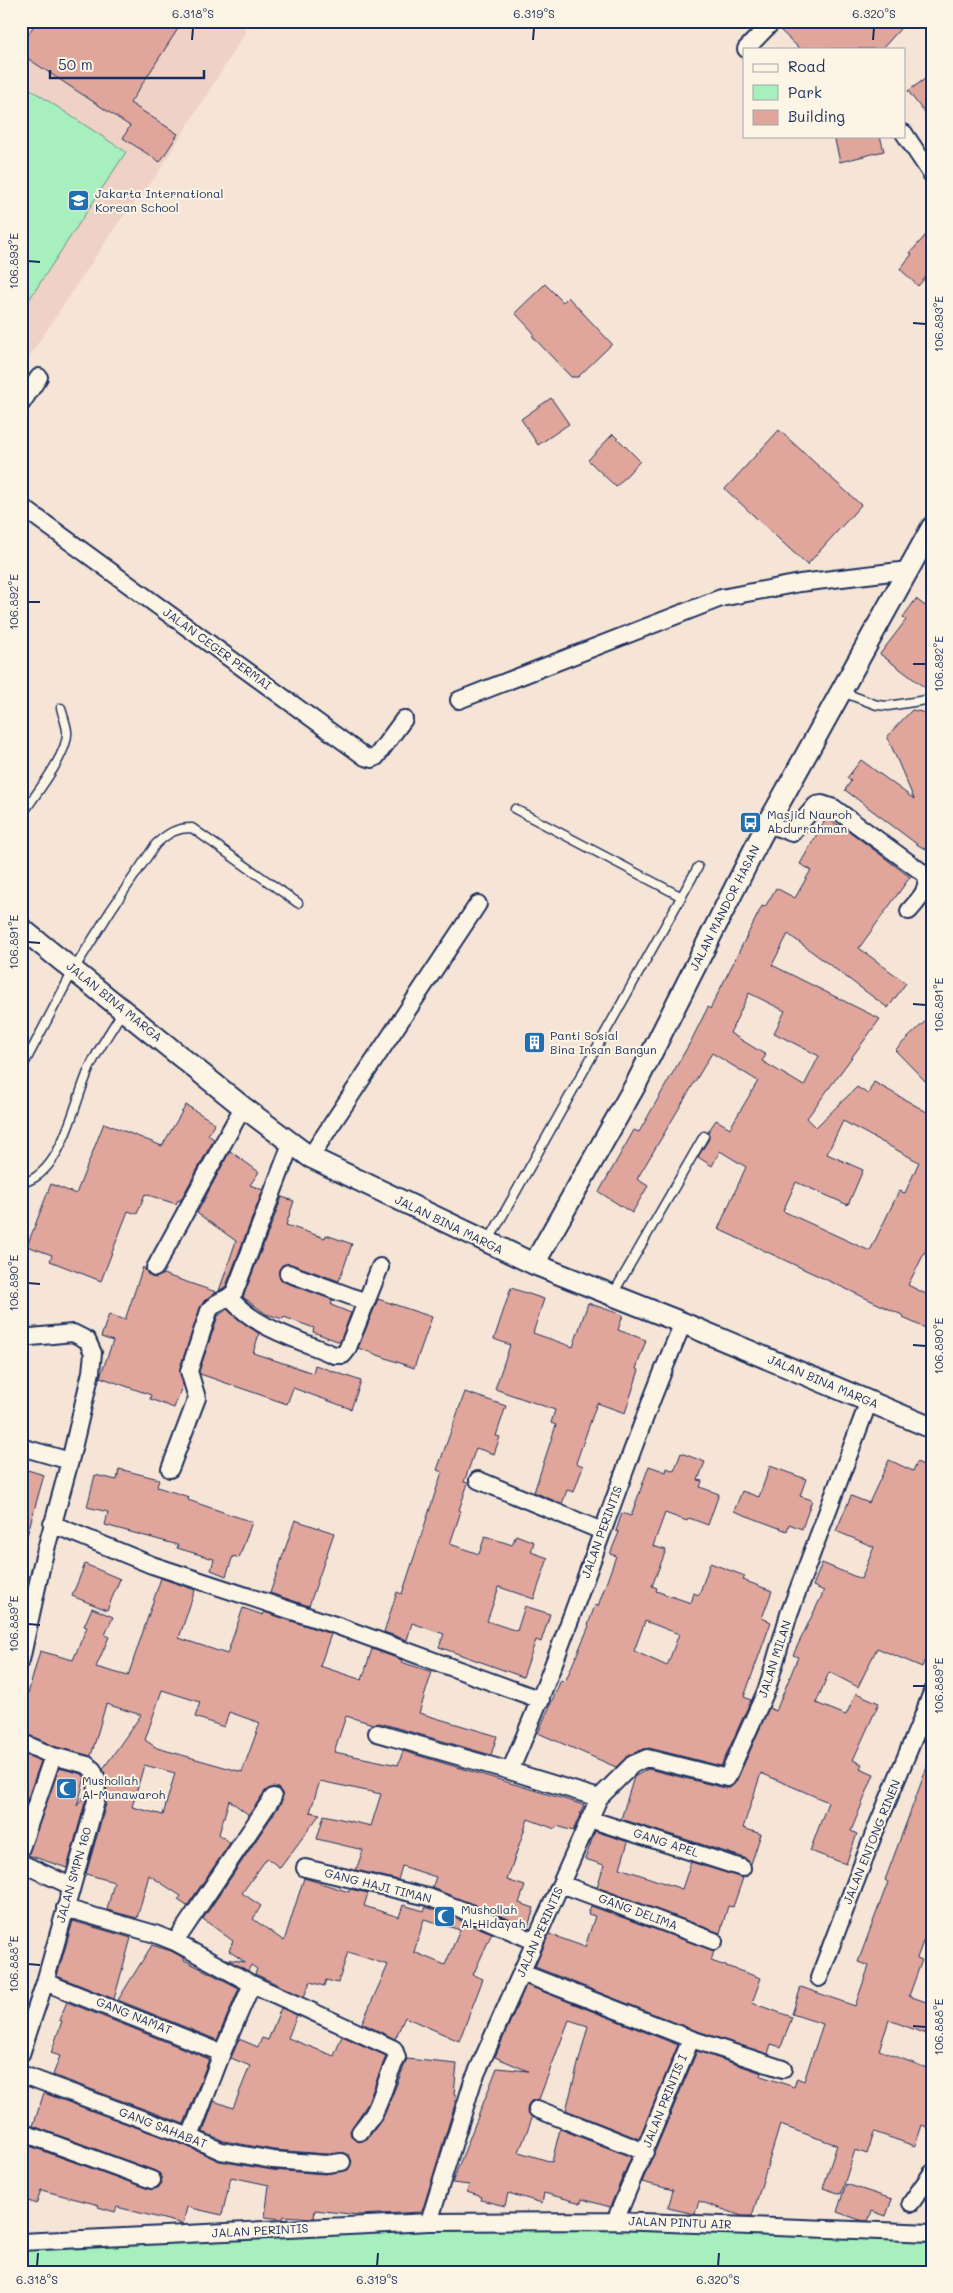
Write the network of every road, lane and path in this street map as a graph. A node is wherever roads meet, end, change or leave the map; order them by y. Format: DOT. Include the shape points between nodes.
graph roads {
  1 [pos="773,21"];
  2 [pos="747,48"];
  3 [pos="906,136"];
  4 [pos="932,175"];
  5 [pos="39,377"];
  6 [pos="21,404"];
  7 [pos="21,506"];
  8 [pos="932,527"];
  9 [pos="908,570"];
  10 [pos="841,692"];
  11 [pos="932,699"];
  12 [pos="459,700"];
  13 [pos="61,708"];
  14 [pos="404,718"];
  15 [pos="515,809"];
  16 [pos="21,816"];
  17 [pos="768,824"];
  18 [pos="698,867"];
  19 [pos="682,897"];
  20 [pos="298,903"];
  21 [pos="478,904"];
  22 [pos="909,911"];
  23 [pos="21,928"];
  24 [pos="74,969"];
  25 [pos="124,1010"];
  26 [pos="21,1070"];
  27 [pos="243,1107"];
  28 [pos="704,1136"];
  29 [pos="290,1144"];
  30 [pos="310,1157"];
  31 [pos="21,1183"];
  32 [pos="487,1243"];
  33 [pos="534,1264"];
  34 [pos="155,1268"];
  35 [pos="380,1268"];
  36 [pos="288,1273"];
  37 [pos="612,1296"];
  38 [pos="230,1298"];
  39 [pos="366,1302"];
  40 [pos="683,1323"];
  41 [pos="21,1338"];
  42 [pos="869,1401"];
  43 [pos="932,1428"];
  44 [pos="21,1447"];
  45 [pos="70,1461"];
  46 [pos="170,1469"];
  47 [pos="478,1480"];
  48 [pos="52,1524"];
  49 [pos="602,1531"];
  50 [pos="21,1660"];
  51 [pos="932,1692"];
  52 [pos="541,1700"];
  53 [pos="927,1718"];
  54 [pos="377,1733"];
  55 [pos="21,1742"];
  56 [pos="53,1756"];
  57 [pos="510,1771"];
  58 [pos="273,1797"];
  59 [pos="599,1798"];
  60 [pos="589,1819"];
  61 [pos="21,1848"];
  62 [pos="21,1863"];
  63 [pos="305,1868"];
  64 [pos="742,1868"];
  65 [pos="561,1884"];
  66 [pos="71,1886"];
  67 [pos="65,1908"];
  68 [pos="714,1940"];
  69 [pos="534,1941"];
  70 [pos="176,1942"];
  71 [pos="522,1973"];
  72 [pos="819,1978"];
  73 [pos="45,1982"];
  74 [pos="252,1984"];
  75 [pos="691,2039"];
  76 [pos="222,2053"];
  77 [pos="21,2054"];
  78 [pos="783,2069"];
  79 [pos="21,2074"];
  80 [pos="537,2109"];
  81 [pos="21,2132"];
  82 [pos="360,2132"];
  83 [pos="190,2137"];
  84 [pos="645,2152"];
  85 [pos="342,2162"];
  86 [pos="932,2173"];
  87 [pos="152,2180"];
  88 [pos="911,2203"];
  89 [pos="615,2221"];
  90 [pos="429,2222"];
  91 [pos="932,2233"];
  92 [pos="21,2242"];
  1 -- 2 [label="street"];
  3 -- 4 [label="street"];
  5 -- 6 [label="street"];
  7 -- 14 [label="street, JALAN CEGER PERMAI" via="365,757 376,757"];
  8 -- 9 [label="street, JALAN MANDOR HASAN"];
  9 -- 10 [label="street, JALAN MANDOR HASAN"];
  9 -- 12 [label="street" via="800,583 721,598"];
  10 -- 11 [label="lane" via="888,706"];
  10 -- 17 [label="street, JALAN MANDOR HASAN"];
  13 -- 16 [label="lane" via="67,732 65,743"];
  15 -- 19 [label="lane"];
  17 -- 22 [label="street" via="792,833 816,805 834,808 926,875 926,892"];
  17 -- 33 [label="street, JALAN MANDOR HASAN" via="636,1084"];
  18 -- 19 [label="lane"];
  19 -- 32 [label="lane"];
  20 -- 24 [label="lane" via="192,828 178,828 156,844"];
  21 -- 30 [label="street"];
  23 -- 24 [label="street, JALAN BINA MARGA"];
  24 -- 25 [label="street, JALAN BINA MARGA"];
  24 -- 26 [label="lane"];
  25 -- 27 [label="street, JALAN BINA MARGA"];
  25 -- 31 [label="lane" via="91,1065 51,1164 36,1178"];
  27 -- 29 [label="street, JALAN BINA MARGA"];
  27 -- 34 [label="street"];
  28 -- 37 [label="lane"];
  29 -- 30 [label="street, JALAN BINA MARGA"];
  29 -- 38 [label="street"];
  30 -- 32 [label="street, JALAN BINA MARGA"];
  32 -- 33 [label="street, JALAN BINA MARGA"];
  33 -- 37 [label="street, JALAN BINA MARGA"];
  35 -- 39 [label="street"];
  36 -- 39 [label="street"];
  37 -- 40 [label="street, JALAN BINA MARGA"];
  38 -- 39 [label="street" via="253,1320 343,1356"];
  38 -- 46 [label="street" via="213,1304 209,1311 189,1371 196,1398"];
  40 -- 42 [label="street, JALAN BINA MARGA"];
  40 -- 49 [label="street, JALAN PERINTIS"];
  41 -- 45 [label="street" via="73,1333 87,1340 93,1353"];
  42 -- 43 [label="street, JALAN BINA MARGA"];
  42 -- 59 [label="street, JALAN MILAN" via="789,1614 767,1689 727,1778 647,1758 633,1764"];
  44 -- 45 [label="street"];
  45 -- 48 [label="street"];
  47 -- 49 [label="street"];
  48 -- 50 [label="street"];
  48 -- 52 [label="street" via="152,1565 338,1626"];
  49 -- 52 [label="street, JALAN PERINTIS"];
  51 -- 53 [label="street, JALAN ENTONG RINEN"];
  52 -- 57 [label="street, JALAN PERINTIS"];
  53 -- 72 [label="street, JALAN ENTONG RINEN" via="873,1836"];
  54 -- 57 [label="street"];
  55 -- 56 [label="street, JALAN SMPN 160"];
  56 -- 61 [label="street"];
  56 -- 66 [label="street, JALAN SMPN 160" via="87,1766 93,1770 97,1780 96,1801"];
  57 -- 59 [label="street"];
  58 -- 70 [label="street"];
  59 -- 60 [label="street, JALAN PERINTIS"];
  60 -- 64 [label="street, GANG APEL"];
  60 -- 65 [label="street, JALAN PERINTIS"];
  62 -- 66 [label="street"];
  63 -- 69 [label="street, GANG HAJI TIMAN" via="428,1897"];
  65 -- 68 [label="street, GANG DELIMA"];
  65 -- 69 [label="street, JALAN PERINTIS"];
  66 -- 67 [label="street, JALAN SMPN 160"];
  67 -- 70 [label="street"];
  67 -- 73 [label="street, JALAN SMPN 160"];
  69 -- 71 [label="street, JALAN PERINTIS"];
  70 -- 74 [label="street"];
  71 -- 75 [label="street, JALAN PRINTIS I"];
  71 -- 90 [label="street, JALAN PERINTIS" via="473,2081"];
  73 -- 76 [label="street, GANG NAMAT"];
  73 -- 77 [label="street, JALAN SMPN 160"];
  74 -- 76 [label="street"];
  74 -- 82 [label="street" via="394,2049 397,2058 388,2080 374,2113"];
  75 -- 78 [label="street"];
  75 -- 84 [label="street, JALAN PRINTIS I"];
  76 -- 83 [label="street"];
  79 -- 83 [label="street, GANG SAHABAT"];
  80 -- 84 [label="street"];
  81 -- 87 [label="street"];
  83 -- 85 [label="street, GANG SAHABAT" via="221,2151 273,2160"];
  84 -- 89 [label="street, JALAN PRINTIS I"];
  86 -- 88 [label="street"];
  89 -- 90 [label="street, JALAN PINTU AIR"];
  89 -- 91 [label="street, JALAN PINTU AIR"];
  90 -- 92 [label="street, JALAN PERINTIS"];
}
